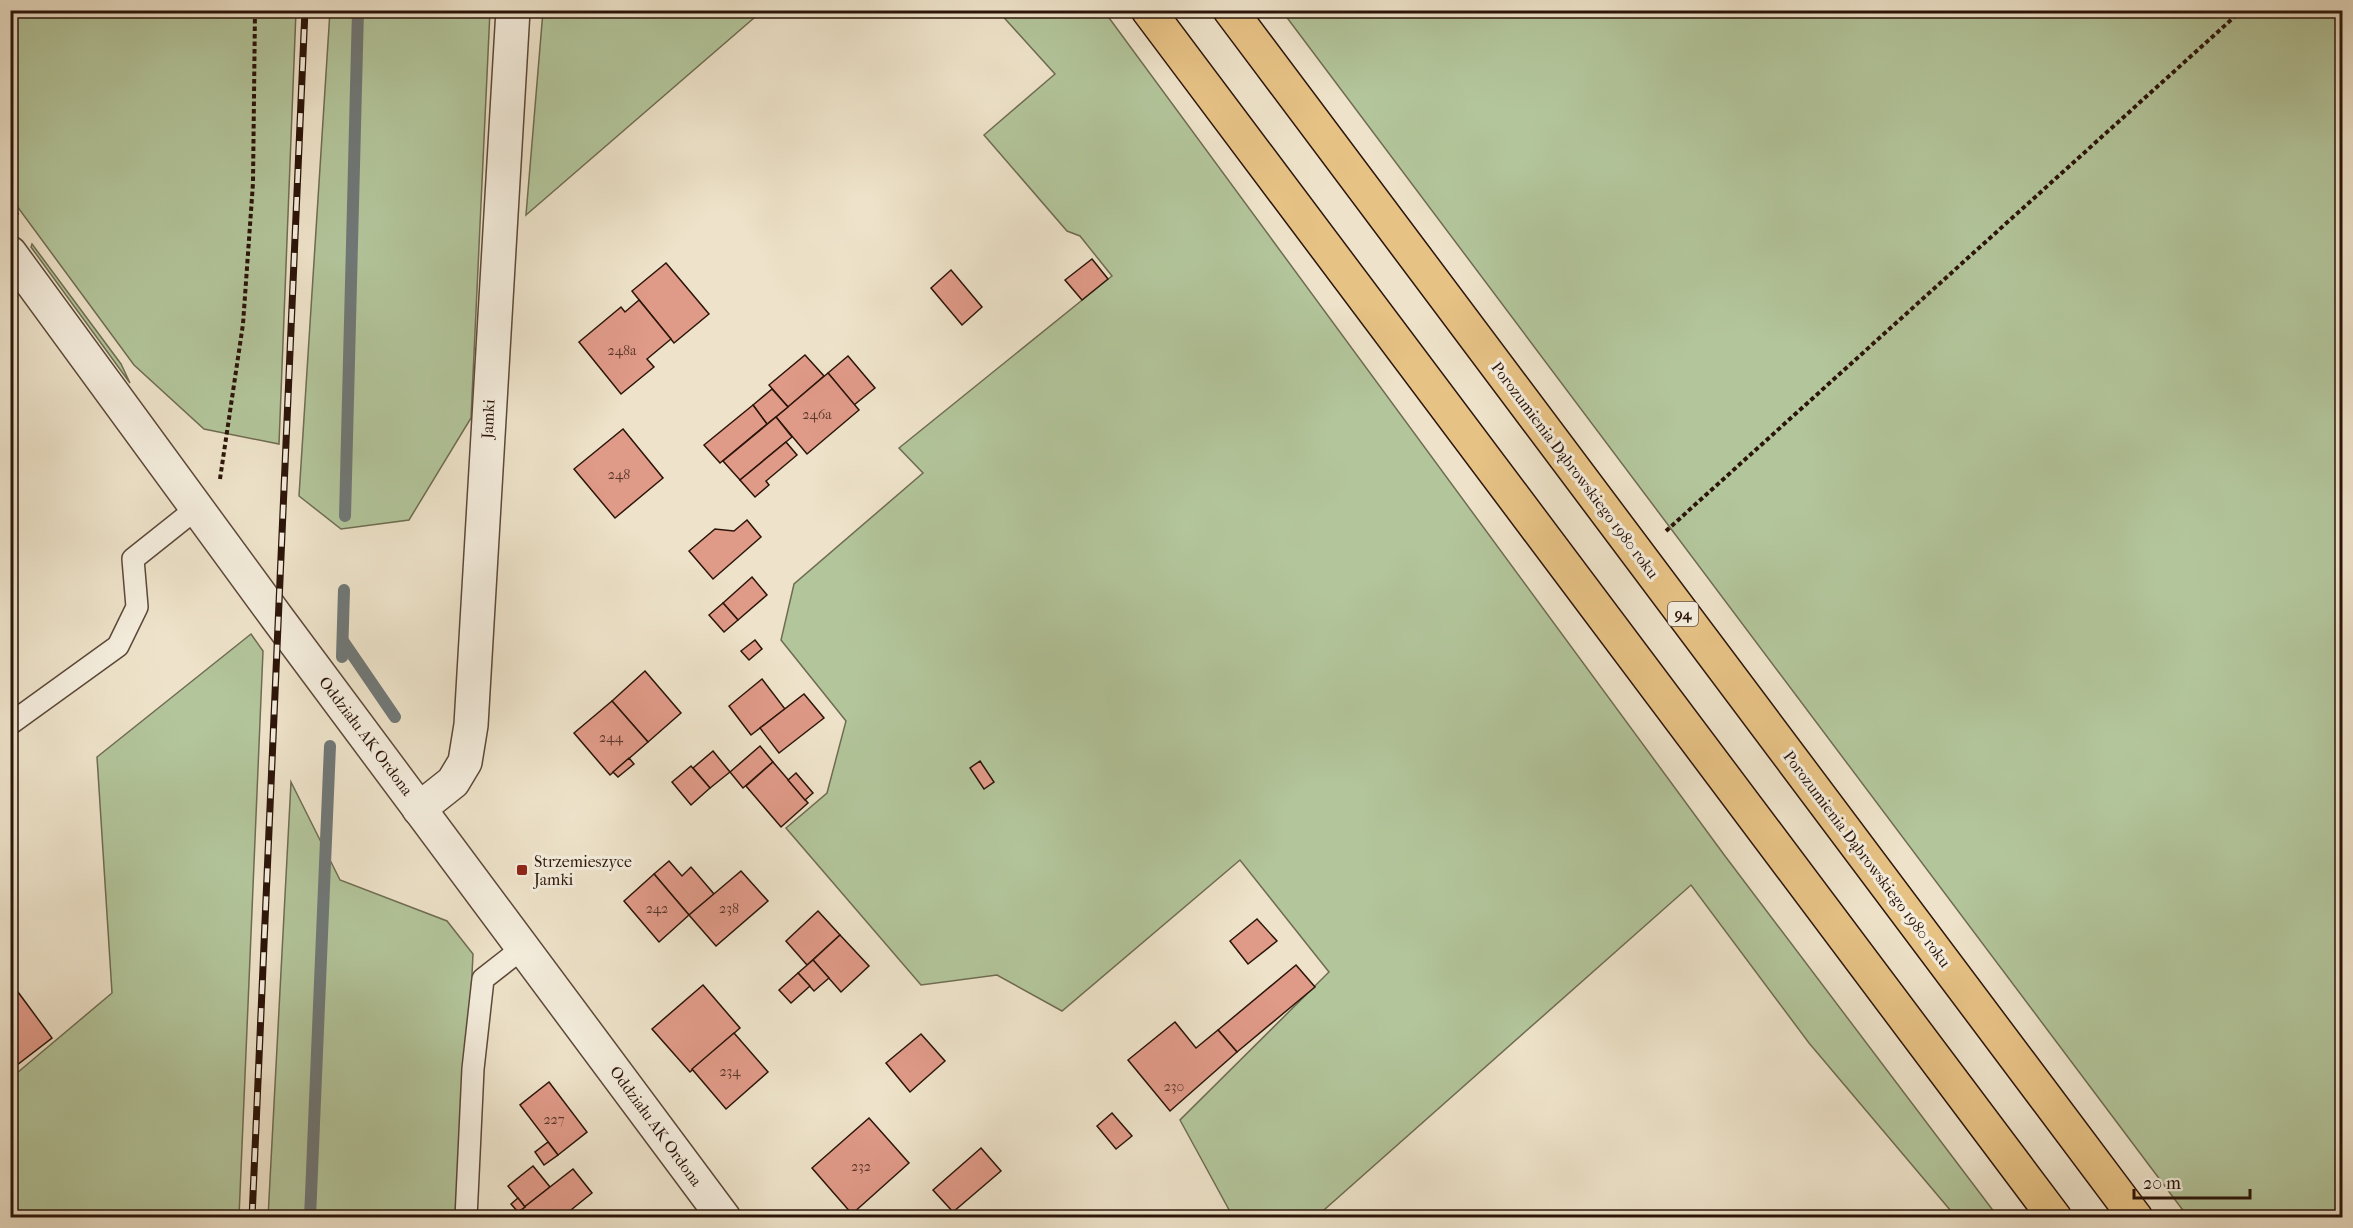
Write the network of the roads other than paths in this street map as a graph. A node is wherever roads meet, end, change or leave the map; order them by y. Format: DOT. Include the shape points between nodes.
graph roads {
  1 [pos="513,10"];
  2 [pos="1148,10"];
  3 [pos="1230,10"];
  4 [pos="10,253"];
  5 [pos="205,518"];
  6 [pos="10,724"];
  7 [pos="419,809"];
  8 [pos="524,947"];
  9 [pos="466,1218"];
  10 [pos="724,1218"];
  11 [pos="2055,1218"];
  12 [pos="2136,1218"];
  1 -- 7 [label="street, Jamki" via="471,725 465,762 453,782"];
  2 -- 11 [label="main road"];
  3 -- 12 [label="main road, Porozumienia Dąbrowskiego 1980 roku / 94"];
  4 -- 5 [label="street, Oddziału AK Ordona"];
  5 -- 6 [label="lane" via="133,559 137,607 118,646"];
  5 -- 7 [label="street, Oddziału AK Ordona"];
  7 -- 8 [label="street, Oddziału AK Ordona"];
  8 -- 9 [label="lane" via="483,979 473,1069"];
  8 -- 10 [label="street, Oddziału AK Ordona"];
}
